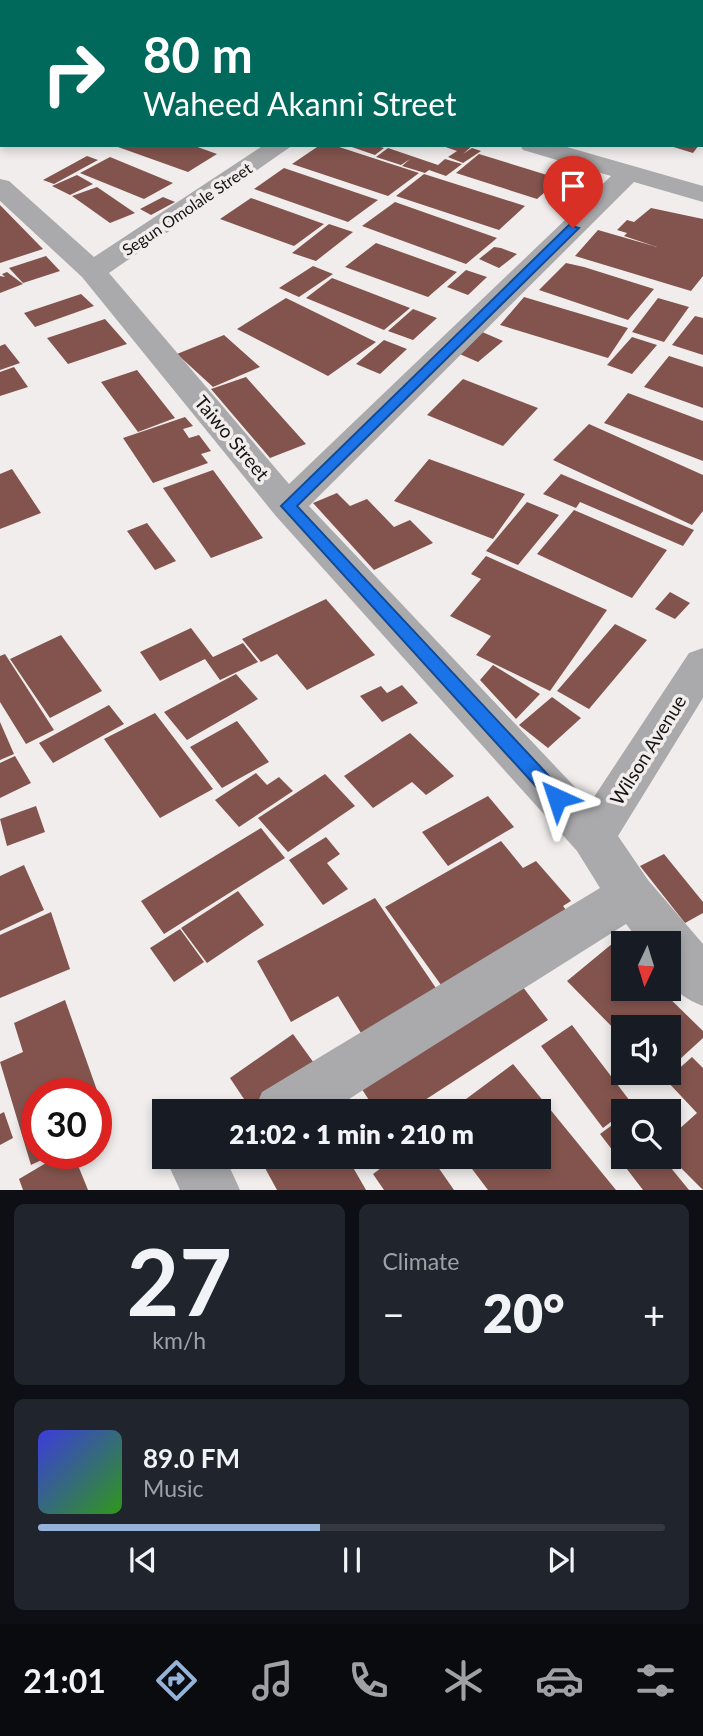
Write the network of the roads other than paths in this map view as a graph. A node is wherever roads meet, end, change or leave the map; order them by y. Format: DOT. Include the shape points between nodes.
graph roads {
  1 [pos="278,147"];
  2 [pos="539,147"];
  3 [pos="630,172"];
  4 [pos="0,187"];
  5 [pos="703,194"];
  6 [pos="92,271"];
  7 [pos="288,506"];
  8 [pos="703,664"];
  9 [pos="593,836"];
  10 [pos="631,895"];
  11 [pos="703,982"];
  12 [pos="300,1099"];
  13 [pos="199,1169"];
  14 [pos="212,1190"];
  1 -- 6 [label="street, Segun Omolale Street"];
  2 -- 3 [label="street"];
  3 -- 5 [label="street"];
  3 -- 7 [label="street"];
  4 -- 6 [label="street, Taiwo Street"];
  6 -- 7 [label="street, Taiwo Street"];
  7 -- 9 [label="street, Taiwo Street"];
  8 -- 9 [label="street, Wilson Avenue"];
  9 -- 10 [label="street, Taiwo Street"];
  10 -- 11 [label="street, Taiwo Street"];
  10 -- 12 [label="street"];
  13 -- 14 [label="street"];
}
